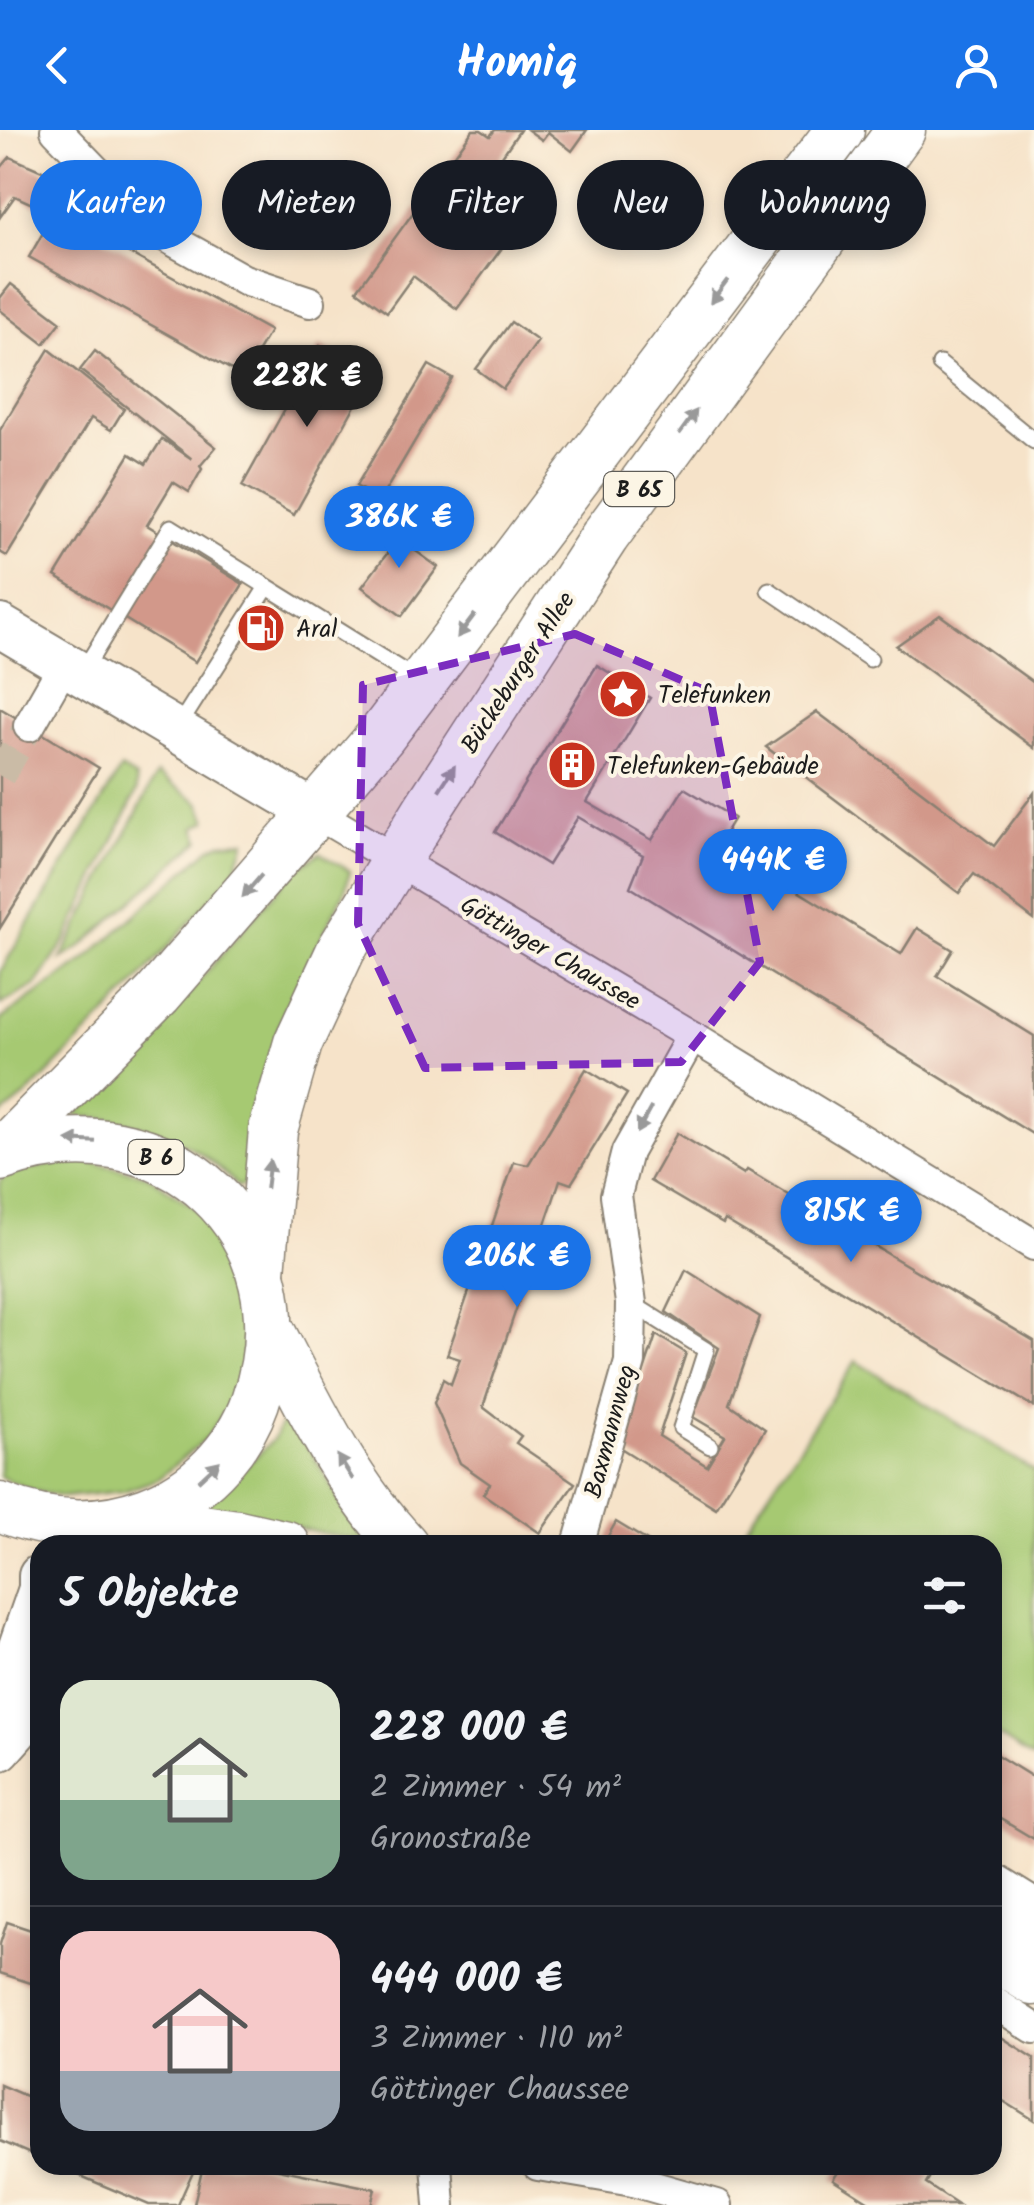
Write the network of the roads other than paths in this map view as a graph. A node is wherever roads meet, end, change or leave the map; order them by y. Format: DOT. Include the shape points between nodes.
graph roads {
  1 [pos="56,130"];
  2 [pos="840,130"];
  3 [pos="901,130"];
  4 [pos="310,302"];
  5 [pos="940,364"];
  6 [pos="1034,442"];
  7 [pos="267,587"];
  8 [pos="769,590"];
  9 [pos="0,626"];
  10 [pos="870,660"];
  11 [pos="73,670"];
  12 [pos="422,683"];
  13 [pos="29,726"];
  14 [pos="176,730"];
  15 [pos="316,812"];
  16 [pos="396,861"];
  17 [pos="692,1036"];
  18 [pos="0,1156"];
  19 [pos="1034,1245"];
  20 [pos="261,1272"];
  21 [pos="631,1303"];
  22 [pos="271,1332"];
  23 [pos="710,1446"];
  24 [pos="11,1511"];
  25 [pos="125,1519"];
  26 [pos="242,1535"];
  27 [pos="395,1535"];
  28 [pos="581,1535"];
  29 [pos="30,1536"];
  30 [pos="30,1618"];
  31 [pos="30,1688"];
  32 [pos="0,1704"];
  33 [pos="0,1749"];
  34 [pos="1002,1884"];
  35 [pos="1034,1904"];
  36 [pos="1002,1922"];
  37 [pos="1034,1942"];
  38 [pos="1002,1961"];
  39 [pos="1034,1981"];
  40 [pos="1002,2007"];
  41 [pos="1034,2028"];
  42 [pos="438,2175"];
  43 [pos="601,2175"];
  44 [pos="440,2205"];
  45 [pos="717,2205"];
  1 -- 4 [label="street" via="151,228 244,280"];
  2 -- 12 [label="main road, B 65, one-way"];
  16 -- 3 [label="main road, Bückeburger Allee / B 65, one-way" via="605,536"];
  5 -- 6 [label="lane"];
  7 -- 11 [label="lane" via="171,527"];
  7 -- 12 [label="lane"];
  7 -- 14 [label="lane"];
  8 -- 10 [label="lane"];
  9 -- 11 [label="street, Göttinger Chaussee"];
  11 -- 13 [label="street"];
  11 -- 14 [label="street, Göttinger Chaussee"];
  12 -- 15 [label="main road, B 65"];
  14 -- 15 [label="street, Göttinger Chaussee"];
  15 -- 16 [label="street, Göttinger Chaussee"];
  15 -- 18 [label="main road, B 65, one-way" via="158,994"];
  16 -- 17 [label="street, Göttinger Chaussee"];
  20 -- 16 [label="main road, Bückeburger Allee / B 65, one-way" via="273,1130 298,1044 341,950"];
  17 -- 19 [label="street, Göttinger Chaussee"];
  17 -- 21 [label="street, Baxmannweg, one-way" via="627,1152 616,1195"];
  20 -- 18 [label="main road, B 6, one-way" via="226,1208 169,1162 135,1148 63,1140"];
  20 -- 22 [label="main road, B 6"];
  21 -- 23 [label="lane" via="706,1350 681,1428"];
  21 -- 28 [label="street, Baxmannweg" via="630,1362"];
  25 -- 22 [label="main road, B 6, one-way" via="190,1488 240,1436 267,1368"];
  27 -- 22 [label="main road, B 6, one-way" via="316,1419"];
  24 -- 25 [label="main road, B 6" via="73,1524"];
  24 -- 29 [label="street"];
  25 -- 26 [label="main road, B 6"];
  30 -- 32 [label="street"];
  31 -- 33 [label="street" via="16,1731"];
  34 -- 35 [label="street"];
  36 -- 37 [label="main road"];
  38 -- 39 [label="main road"];
  40 -- 41 [label="street"];
  42 -- 44 [label="street"];
  43 -- 45 [label="street"];
}
